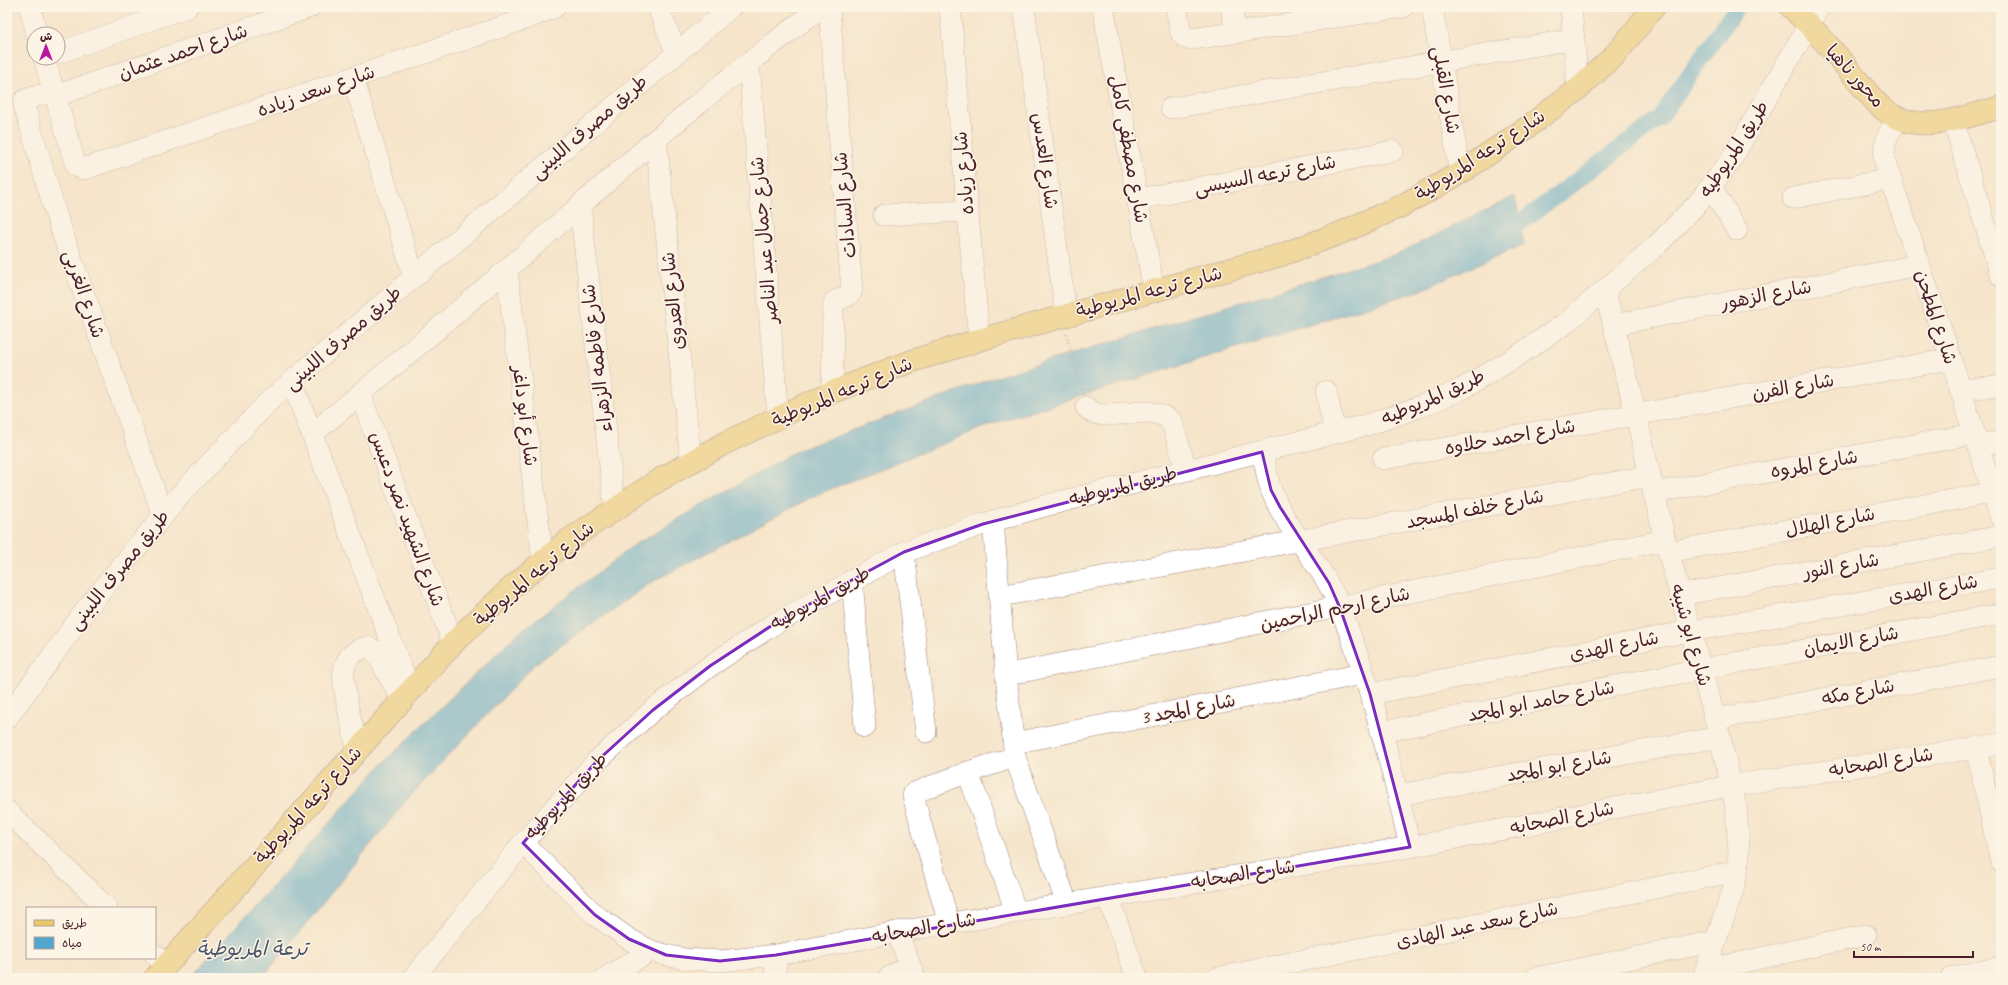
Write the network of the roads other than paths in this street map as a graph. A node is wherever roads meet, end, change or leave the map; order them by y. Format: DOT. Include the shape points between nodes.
graph roads {
  1 [pos="30,7"];
  2 [pos="187,7"];
  3 [pos="310,7"];
  4 [pos="555,7"];
  5 [pos="658,7"];
  6 [pos="731,7"];
  7 [pos="822,7"];
  8 [pos="829,7"];
  9 [pos="950,7"];
  10 [pos="1024,7"];
  11 [pos="1103,7"];
  12 [pos="1176,7"];
  13 [pos="1231,7"];
  14 [pos="1403,7"];
  15 [pos="1432,7"];
  16 [pos="1571,7"];
  17 [pos="1654,7"];
  18 [pos="1791,7"];
  19 [pos="1814,16"];
  20 [pos="35,26"];
  21 [pos="1236,33"];
  22 [pos="1574,39"];
  23 [pos="66,50"];
  24 [pos="676,52"];
  25 [pos="749,62"];
  26 [pos="1441,63"];
  27 [pos="46,66"];
  28 [pos="353,78"];
  29 [pos="1578,89"];
  30 [pos="55,94"];
  31 [pos="2001,107"];
  32 [pos="1170,108"];
  33 [pos="1899,118"];
  34 [pos="1953,120"];
  35 [pos="656,139"];
  36 [pos="1393,151"];
  37 [pos="1460,173"];
  38 [pos="1890,179"];
  39 [pos="1711,187"];
  40 [pos="1793,198"];
  41 [pos="1138,199"];
  42 [pos="580,206"];
  43 [pos="968,211"];
  44 [pos="884,215"];
  45 [pos="1737,230"];
  46 [pos="1919,265"];
  47 [pos="507,270"];
  48 [pos="2001,276"];
  49 [pos="414,277"];
  50 [pos="1154,291"];
  51 [pos="1605,291"];
  52 [pos="1066,315"];
  53 [pos="1613,325"];
  54 [pos="979,340"];
  55 [pos="1950,359"];
  56 [pos="292,382"];
  57 [pos="2001,386"];
  58 [pos="1326,390"];
  59 [pos="1960,390"];
  60 [pos="832,392"];
  61 [pos="360,394"];
  62 [pos="1086,407"];
  63 [pos="1636,415"];
  64 [pos="778,418"];
  65 [pos="1335,433"];
  66 [pos="312,434"];
  67 [pos="1976,439"];
  68 [pos="2001,442"];
  69 [pos="1262,452"];
  70 [pos="1383,459"];
  71 [pos="691,462"];
  72 [pos="1186,470"];
  73 [pos="1651,484"];
  74 [pos="1997,491"];
  75 [pos="615,510"];
  76 [pos="163,515"];
  77 [pos="2001,519"];
  78 [pos="993,521"];
  79 [pos="2001,536"];
  80 [pos="1301,542"];
  81 [pos="1666,546"];
  82 [pos="904,552"];
  83 [pos="543,562"];
  84 [pos="2001,578"];
  85 [pos="852,580"];
  86 [pos="1680,595"];
  87 [pos="1000,596"];
  88 [pos="1340,608"];
  89 [pos="2001,614"];
  90 [pos="1690,630"];
  91 [pos="453,643"];
  92 [pos="2001,666"];
  93 [pos="1701,669"];
  94 [pos="1363,674"];
  95 [pos="1006,675"];
  96 [pos="1370,694"];
  97 [pos="406,695"];
  98 [pos="7,718"];
  99 [pos="865,727"];
  100 [pos="1718,728"];
  101 [pos="926,732"];
  102 [pos="1381,732"];
  103 [pos="2001,744"];
  104 [pos="1976,748"];
  105 [pos="358,750"];
  106 [pos="1014,750"];
  107 [pos="968,772"];
  108 [pos="1730,786"];
  109 [pos="1398,795"];
  110 [pos="7,811"];
  111 [pos="523,843"];
  112 [pos="1410,847"];
  113 [pos="2001,862"];
  114 [pos="1737,871"];
  115 [pos="1108,897"];
  116 [pos="1067,904"];
  117 [pos="106,907"];
  118 [pos="1016,912"];
  119 [pos="949,924"];
  120 [pos="897,932"];
  121 [pos="1866,935"];
  122 [pos="1716,941"];
  123 [pos="651,951"];
  124 [pos="776,955"];
  125 [pos="159,966"];
  126 [pos="2001,967"];
  127 [pos="913,972"];
  128 [pos="1705,974"];
  129 [pos="413,978"];
  130 [pos="605,978"];
  131 [pos="775,978"];
  132 [pos="888,978"];
  133 [pos="1138,978"];
  134 [pos="1217,978"];
  135 [pos="1535,978"];
  136 [pos="1951,978"];
  1 -- 20 [label="street"];
  2 -- 23 [label="street"];
  3 -- 30 [label="street, شارع احمد عثمان"];
  4 -- 28 [label="street, شارع سعد زياده"];
  5 -- 24 [label="street"];
  6 -- 24 [label="street, طريق مصرف اللبينى"];
  7 -- 25 [label="street"];
  8 -- 60 [label="street, شارع السادات" via="852,291 833,306"];
  9 -- 43 [label="street, شارع زياده"];
  10 -- 52 [label="street, شارع العدس"];
  11 -- 41 [label="street, شارع مصطفى كامل"];
  12 -- 21 [label="street" via="1181,33 1185,38"];
  13 -- 21 [label="street"];
  14 -- 21 [label="street"];
  15 -- 26 [label="street, شارع القبلى"];
  16 -- 22 [label="street"];
  17 -- 29 [label="main road, شارع ترعه المريوطية" via="1614,55"];
  18 -- 19 [label="main road, محور ناهيا"];
  19 -- 33 [label="main road, محور ناهيا" via="1836,55 1874,102"];
  19 -- 39 [label="street, طريق المريوطيه" via="1735,154"];
  22 -- 26 [label="street"];
  22 -- 29 [label="street"];
  24 -- 49 [label="street, طريق مصرف اللبينى"];
  25 -- 35 [label="street"];
  25 -- 64 [label="street, شارع جمال عبد الناصر"];
  26 -- 32 [label="street"];
  26 -- 37 [label="street, شارع القبلى"];
  27 -- 30 [label="street"];
  28 -- 30 [label="street, شارع سعد زياده" via="84,170 76,166"];
  28 -- 49 [label="street"];
  29 -- 37 [label="main road, شارع ترعه المريوطية"];
  30 -- 76 [label="street, شارع الغربى" via="27,99 24,105 57,218"];
  31 -- 34 [label="main road, محور ناهيا"];
  33 -- 34 [label="main road, محور ناهيا" via="1919,123"];
  33 -- 38 [label="street, شارع المطحن" via="1888,132 1885,141 1884,160"];
  34 -- 48 [label="street"];
  35 -- 42 [label="street"];
  35 -- 71 [label="street, شارع العدوى"];
  36 -- 41 [label="street, شارع ترعه السيسى"];
  37 -- 50 [label="main road, شارع ترعه المريوطية" via="1403,205 1343,232 1281,255"];
  38 -- 40 [label="street"];
  38 -- 46 [label="street, شارع المطحن"];
  39 -- 45 [label="street"];
  39 -- 51 [label="street, طريق المريوطيه" via="1698,204 1657,245"];
  41 -- 50 [label="street, شارع مصطفى كامل"];
  42 -- 47 [label="street"];
  42 -- 75 [label="street, شارع فاطمه الزهراء"];
  43 -- 44 [label="street"];
  43 -- 54 [label="street, شارع زياده"];
  46 -- 53 [label="street, شارع الزهور"];
  46 -- 55 [label="street, شارع المطحن"];
  47 -- 61 [label="street"];
  47 -- 83 [label="street, شارع أبو داغر"];
  49 -- 56 [label="street, طريق مصرف اللبينى"];
  50 -- 52 [label="main road, شارع ترعه المريوطية"];
  51 -- 53 [label="street, شارع ابو شيبه"];
  51 -- 65 [label="street, طريق المريوطيه" via="1566,323 1462,389 1370,424"];
  52 -- 54 [label="main road, شارع ترعه المريوطية"];
  53 -- 63 [label="street, شارع ابو شيبه"];
  54 -- 60 [label="main road, شارع ترعه المريوطية" via="912,361"];
  55 -- 59 [label="street, شارع المطحن"];
  55 -- 63 [label="street, شارع الفرن"];
  56 -- 66 [label="street"];
  56 -- 76 [label="street, طريق مصرف اللبينى" via="271,399"];
  57 -- 59 [label="street"];
  58 -- 65 [label="street"];
  59 -- 67 [label="street, شارع المطحن"];
  60 -- 64 [label="main road, شارع ترعه المريوطية"];
  61 -- 66 [label="street"];
  61 -- 91 [label="street, شارع الشهيد نصر دعبس"];
  62 -- 72 [label="street" via="1098,414 1151,411 1167,417 1172,422"];
  63 -- 70 [label="street, شارع احمد حلاوه"];
  63 -- 73 [label="street, شارع ابو شيبه"];
  64 -- 71 [label="main road, شارع ترعه المريوطية"];
  65 -- 69 [label="street, طريق المريوطيه"];
  66 -- 97 [label="street"];
  67 -- 68 [label="street, شارع المروه"];
  67 -- 73 [label="street, شارع المروه"];
  67 -- 74 [label="street, شارع المطحن"];
  69 -- 72 [label="street, طريق المريوطيه"];
  69 -- 80 [label="street" via="1271,490"];
  71 -- 75 [label="main road, شارع ترعه المريوطية"];
  72 -- 78 [label="street, طريق المريوطيه"];
  73 -- 80 [label="street, شارع خلف المسجد"];
  73 -- 81 [label="street, شارع ابو شيبه"];
  74 -- 77 [label="street, شارع المطحن"];
  74 -- 81 [label="street, شارع الهلال"];
  75 -- 83 [label="main road, شارع ترعه المريوطية" via="566,542"];
  76 -- 98 [label="street, طريق مصرف اللبينى" via="88,607"];
  78 -- 82 [label="street, طريق المريوطيه"];
  78 -- 87 [label="street"];
  79 -- 86 [label="street, شارع النور"];
  80 -- 87 [label="street, شارع خلف المسجد"];
  80 -- 88 [label="street" via="1329,583"];
  81 -- 86 [label="street, شارع ابو شيبه"];
  81 -- 88 [label="street, شارع ارحم الراحمين"];
  82 -- 85 [label="street, طريق المريوطيه"];
  82 -- 101 [label="street"];
  83 -- 91 [label="main road, شارع ترعه المريوطية"];
  84 -- 90 [label="street, شارع الهدى"];
  85 -- 99 [label="street"];
  85 -- 111 [label="street, طريق المريوطيه" via="771,626 710,666 653,710 598,761"];
  86 -- 90 [label="street, شارع ابو شيبه"];
  87 -- 95 [label="street"];
  88 -- 94 [label="street"];
  88 -- 95 [label="street, شارع ارحم الراحمين"];
  89 -- 93 [label="street, شارع الايمان"];
  90 -- 93 [label="street, شارع ابو شيبه"];
  90 -- 96 [label="street, شارع الهدى"];
  91 -- 97 [label="main road, شارع ترعه المريوطية"];
  92 -- 100 [label="street, شارع مكه"];
  93 -- 100 [label="street, شارع ابو شيبه"];
  93 -- 102 [label="street, شارع حامد ابو المجد"];
  94 -- 96 [label="street"];
  94 -- 106 [label="street, شارع المجد 3"];
  95 -- 106 [label="street"];
  96 -- 102 [label="street"];
  97 -- 105 [label="main road, شارع ترعه المريوطية"];
  97 -- 105 [label="street" via="375,651 367,647 358,649 350,656 344,669 344,682"];
  100 -- 108 [label="street, شارع ابو شيبه"];
  100 -- 109 [label="street, شارع ابو المجد"];
  102 -- 109 [label="street"];
  103 -- 104 [label="street, شارع الصحابه"];
  104 -- 108 [label="street, شارع الصحابه"];
  104 -- 113 [label="street"];
  105 -- 125 [label="main road, شارع ترعه المريوطية"];
  106 -- 107 [label="street, شارع المجد 3"];
  106 -- 116 [label="street"];
  107 -- 118 [label="street"];
  107 -- 119 [label="street, شارع المجد 3" via="914,793 913,796"];
  108 -- 112 [label="street, شارع الصحابه"];
  108 -- 114 [label="street, شارع ابو شيبه" via="1736,814 1739,853"];
  109 -- 112 [label="street"];
  110 -- 117 [label="street"];
  111 -- 123 [label="street, شارع الصحابه" via="595,915 614,930"];
  111 -- 129 [label="street, طريق المريوطيه"];
  112 -- 115 [label="street, شارع الصحابه"];
  114 -- 122 [label="street, شارع ابو شيبه"];
  114 -- 134 [label="street, شارع سعد عبد الهادى"];
  115 -- 116 [label="street, شارع الصحابه"];
  115 -- 133 [label="street"];
  116 -- 118 [label="street, شارع الصحابه"];
  118 -- 119 [label="street, شارع الصحابه"];
  119 -- 120 [label="street, شارع الصحابه"];
  120 -- 124 [label="street, شارع الصحابه"];
  120 -- 127 [label="street"];
  121 -- 128 [label="street"];
  122 -- 128 [label="street, شارع ابو شيبه"];
  122 -- 135 [label="street"];
  123 -- 124 [label="street, شارع الصحابه" via="702,961"];
  123 -- 130 [label="street"];
  124 -- 131 [label="street"];
  126 -- 136 [label="street"];
  127 -- 132 [label="street"];
}
